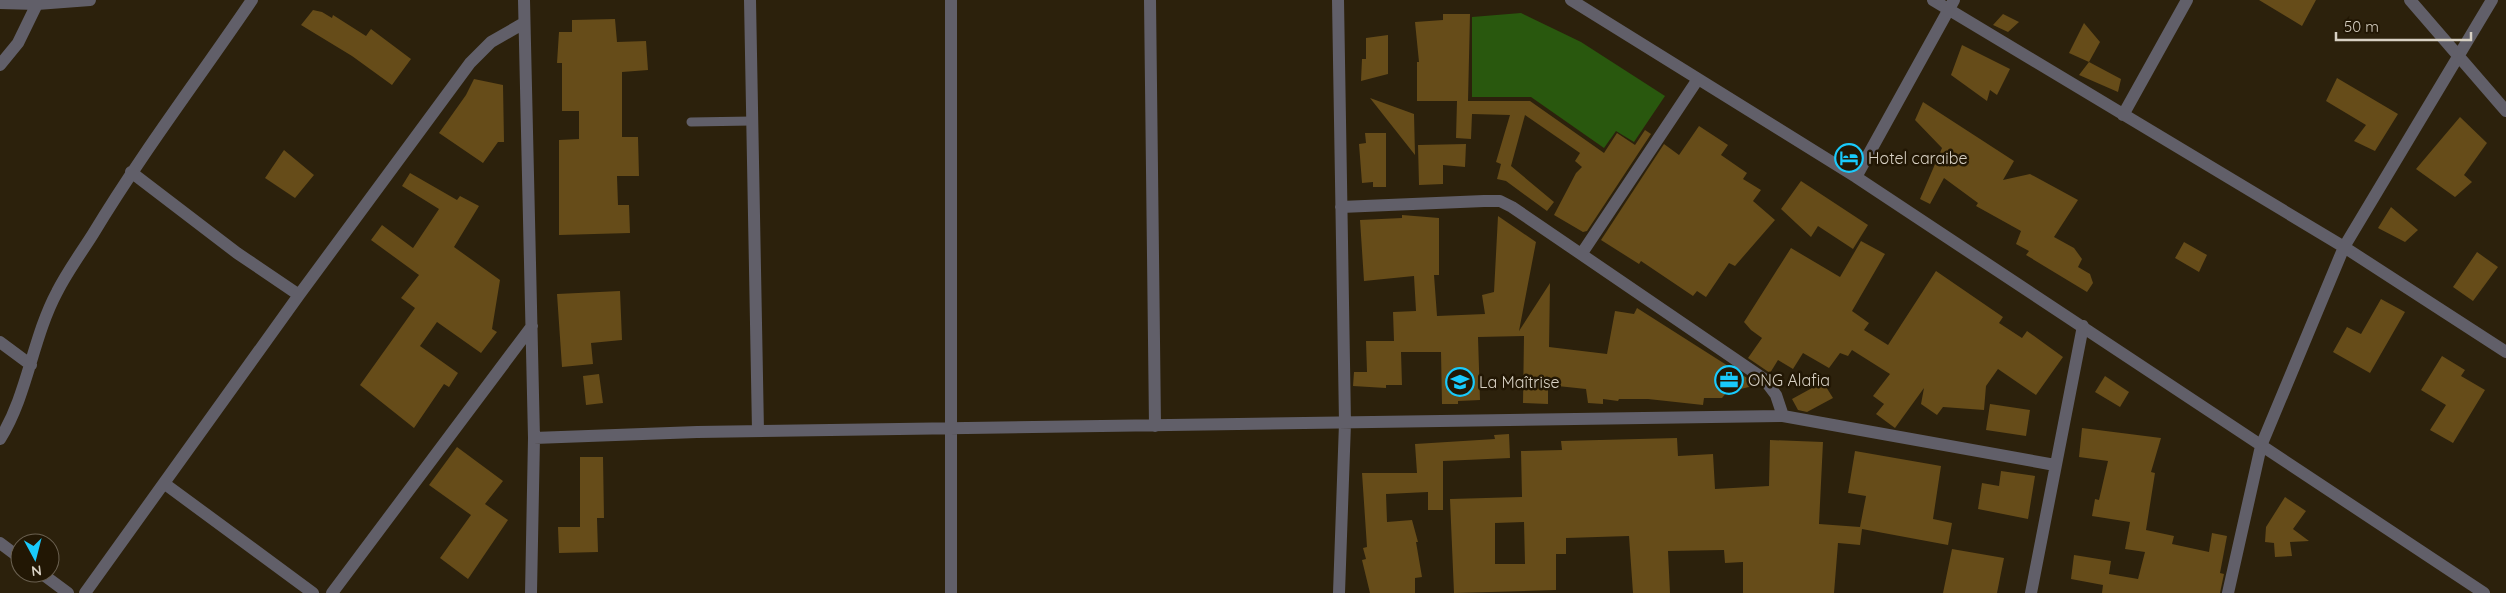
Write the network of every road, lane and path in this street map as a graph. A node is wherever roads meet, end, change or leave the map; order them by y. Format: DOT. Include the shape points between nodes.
graph roads {
  1 [pos="88,0"];
  2 [pos="252,0"];
  3 [pos="524,0"];
  4 [pos="750,0"];
  5 [pos="951,0"];
  6 [pos="1150,0"];
  7 [pos="1338,0"];
  8 [pos="1571,0"];
  9 [pos="1933,0"];
  10 [pos="2187,0"];
  11 [pos="2410,0"];
  12 [pos="2492,0"];
  13 [pos="0,3"];
  14 [pos="36,4"];
  15 [pos="1951,5"];
  16 [pos="524,23"];
  17 [pos="2459,57"];
  18 [pos="0,65"];
  19 [pos="1698,79"];
  20 [pos="2506,111"];
  21 [pos="2123,115"];
  22 [pos="752,121"];
  23 [pos="691,122"];
  24 [pos="131,172"];
  25 [pos="1856,177"];
  26 [pos="1341,207"];
  27 [pos="2344,247"];
  28 [pos="1582,253"];
  29 [pos="299,295"];
  30 [pos="532,326"];
  31 [pos="2083,326"];
  32 [pos="0,342"];
  33 [pos="2506,352"];
  34 [pos="31,365"];
  35 [pos="1783,416"];
  36 [pos="1345,423"];
  37 [pos="1154,426"];
  38 [pos="951,429"];
  39 [pos="758,431"];
  40 [pos="534,438"];
  41 [pos="0,440"];
  42 [pos="2261,446"];
  43 [pos="2055,465"];
  44 [pos="165,484"];
  45 [pos="54,583"];
  46 [pos="68,593"];
  47 [pos="85,593"];
  48 [pos="313,593"];
  49 [pos="332,593"];
  50 [pos="531,593"];
  51 [pos="951,593"];
  52 [pos="1338,593"];
  53 [pos="2031,593"];
  54 [pos="2228,593"];
  55 [pos="2484,593"];
  1 -- 14 [label="street"];
  2 -- 24 [label="street"];
  3 -- 16 [label="street"];
  4 -- 22 [label="street"];
  5 -- 38 [label="street"];
  6 -- 37 [label="street"];
  7 -- 26 [label="street"];
  8 -- 19 [label="street"];
  9 -- 15 [label="street"];
  10 -- 21 [label="street"];
  11 -- 17 [label="street"];
  12 -- 17 [label="street"];
  13 -- 14 [label="street"];
  14 -- 18 [label="street" via="18,43"];
  15 -- 21 [label="street"];
  15 -- 25 [label="street"];
  16 -- 29 [label="street" via="491,42 470,63"];
  16 -- 30 [label="street"];
  17 -- 20 [label="street"];
  17 -- 27 [label="street"];
  19 -- 25 [label="street"];
  19 -- 28 [label="street"];
  21 -- 27 [label="street"];
  22 -- 23 [label="lane"];
  22 -- 39 [label="street"];
  24 -- 29 [label="street" via="237,253"];
  24 -- 34 [label="street" via="57,291 43,322"];
  25 -- 31 [label="street"];
  26 -- 28 [label="street" via="1500,201"];
  26 -- 36 [label="street"];
  27 -- 33 [label="street"];
  27 -- 42 [label="street"];
  28 -- 35 [label="street" via="1764,379 1776,396"];
  29 -- 44 [label="street"];
  30 -- 40 [label="street"];
  30 -- 49 [label="street"];
  31 -- 42 [label="street"];
  31 -- 43 [label="street"];
  32 -- 34 [label="street"];
  34 -- 41 [label="street"];
  35 -- 36 [label="street"];
  35 -- 43 [label="street"];
  36 -- 37 [label="street"];
  36 -- 52 [label="street"];
  37 -- 38 [label="street"];
  38 -- 39 [label="street"];
  38 -- 51 [label="street"];
  39 -- 40 [label="street"];
  40 -- 50 [label="street"];
  42 -- 54 [label="street"];
  42 -- 55 [label="street"];
  43 -- 53 [label="street"];
  44 -- 47 [label="street"];
  44 -- 48 [label="street"];
  45 -- 46 [label="street"];
}
